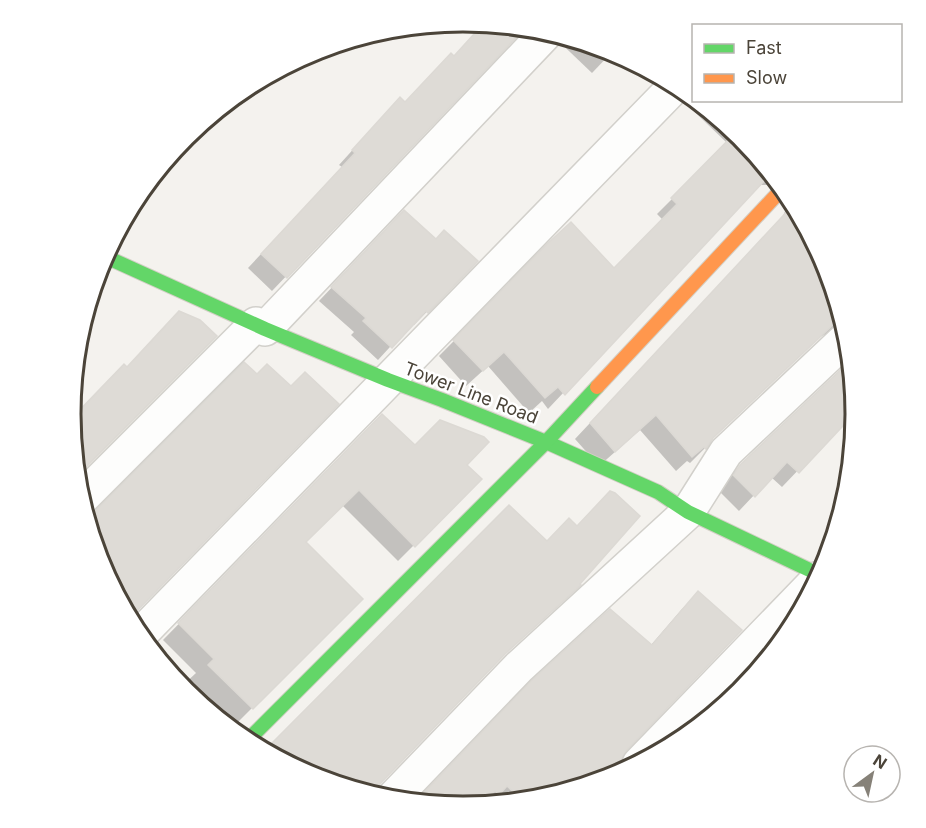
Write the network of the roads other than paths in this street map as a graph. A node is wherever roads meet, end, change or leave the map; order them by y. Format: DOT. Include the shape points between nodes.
graph roads {
  1 [pos="540,39"];
  2 [pos="669,92"];
  3 [pos="776,195"];
  4 [pos="113,260"];
  5 [pos="260,327"];
  6 [pos="839,345"];
  7 [pos="388,380"];
  8 [pos="546,442"];
  9 [pos="89,492"];
  10 [pos="688,512"];
  11 [pos="810,573"];
  12 [pos="797,600"];
  13 [pos="146,629"];
  14 [pos="254,734"];
  15 [pos="662,740"];
  16 [pos="400,791"];
  1 -- 5 [label="street"];
  2 -- 7 [label="street"];
  3 -- 8 [label="street"];
  4 -- 5 [label="street, Tower Line Road"];
  5 -- 7 [label="street, Tower Line Road"];
  5 -- 9 [label="street"];
  6 -- 10 [label="street" via="726,452"];
  7 -- 8 [label="street, Tower Line Road"];
  7 -- 13 [label="street"];
  8 -- 10 [label="street, Tower Line Road" via="658,492"];
  8 -- 14 [label="street"];
  10 -- 11 [label="street, Tower Line Road"];
  10 -- 16 [label="street" via="519,667"];
  12 -- 15 [label="street"];
}
